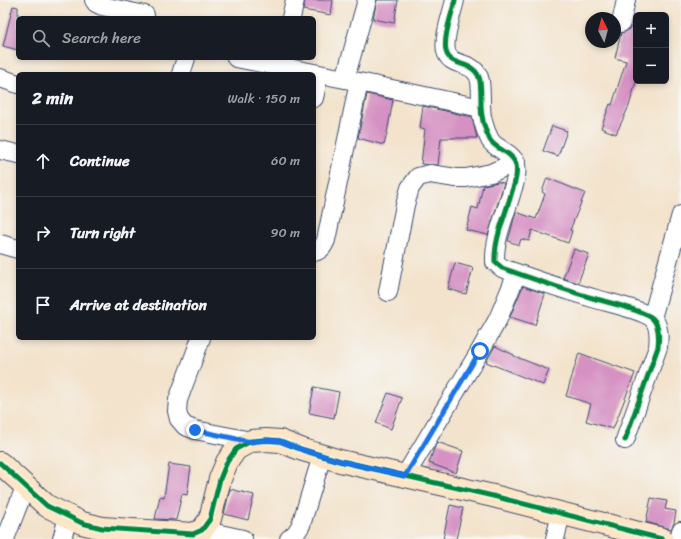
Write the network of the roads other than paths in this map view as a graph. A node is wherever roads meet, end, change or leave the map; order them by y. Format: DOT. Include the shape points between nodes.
graph roads {
  1 [pos="94,0"];
  2 [pos="295,0"];
  3 [pos="367,0"];
  4 [pos="455,0"];
  5 [pos="626,0"];
  6 [pos="145,15"];
  7 [pos="291,16"];
  8 [pos="621,23"];
  9 [pos="186,60"];
  10 [pos="247,60"];
  11 [pos="281,66"];
  12 [pos="182,72"];
  13 [pos="310,72"];
  14 [pos="316,73"];
  15 [pos="319,74"];
  16 [pos="0,78"];
  17 [pos="352,80"];
  18 [pos="16,83"];
  19 [pos="316,88"];
  20 [pos="481,108"];
  21 [pos="0,150"];
  22 [pos="16,154"];
  23 [pos="516,162"];
  24 [pos="681,215"];
  25 [pos="678,240"];
  26 [pos="0,244"];
  27 [pos="16,248"];
  28 [pos="316,252"];
  29 [pos="517,273"];
  30 [pos="388,292"];
  31 [pos="652,318"];
  32 [pos="200,340"];
  33 [pos="625,440"];
  34 [pos="251,442"];
  35 [pos="322,456"];
  36 [pos="0,463"];
  37 [pos="405,476"];
  38 [pos="25,486"];
  39 [pos="561,513"];
  40 [pos="68,517"];
  41 [pos="202,530"];
  42 [pos="681,531"];
  43 [pos="101,533"];
  44 [pos="179,536"];
  45 [pos="5,539"];
  46 [pos="62,539"];
  47 [pos="243,539"];
  48 [pos="289,539"];
  49 [pos="555,539"];
  50 [pos="662,539"];
  51 [pos="678,539"];
  1 -- 6 [label="street" via="102,6"];
  2 -- 7 [label="street"];
  3 -- 17 [label="street"];
  4 -- 20 [label="street" via="446,52 454,62 476,71 480,80"];
  5 -- 8 [label="street"];
  9 -- 12 [label="street"];
  10 -- 11 [label="street"];
  11 -- 13 [label="street"];
  14 -- 15 [label="street"];
  15 -- 17 [label="street"];
  15 -- 19 [label="street"];
  16 -- 18 [label="street"];
  17 -- 20 [label="street"];
  17 -- 28 [label="street" via="328,234 323,247"];
  20 -- 23 [label="street" via="486,132 492,142"];
  21 -- 22 [label="street"];
  23 -- 29 [label="street" via="517,172 497,241 495,262 502,268"];
  23 -- 30 [label="street" via="491,173 466,178 430,174 418,177 410,188 405,205"];
  24 -- 25 [label="street"];
  25 -- 31 [label="street"];
  26 -- 27 [label="street"];
  29 -- 31 [label="street"];
  29 -- 37 [label="street" via="498,319"];
  31 -- 33 [label="street" via="659,334 658,347"];
  32 -- 34 [label="street" via="178,400 179,419 185,426 195,430"];
  34 -- 35 [label="street" via="280,441"];
  34 -- 41 [label="street" via="236,449 227,462 210,519"];
  35 -- 37 [label="street"];
  35 -- 48 [label="street" via="301,525"];
  36 -- 38 [label="street"];
  37 -- 39 [label="street"];
  38 -- 40 [label="street" via="47,506"];
  38 -- 45 [label="street"];
  39 -- 49 [label="street"];
  39 -- 50 [label="street"];
  40 -- 43 [label="street"];
  40 -- 46 [label="street"];
  41 -- 44 [label="street"];
  41 -- 47 [label="street"];
  42 -- 51 [label="street"];
  43 -- 44 [label="street"];
}
